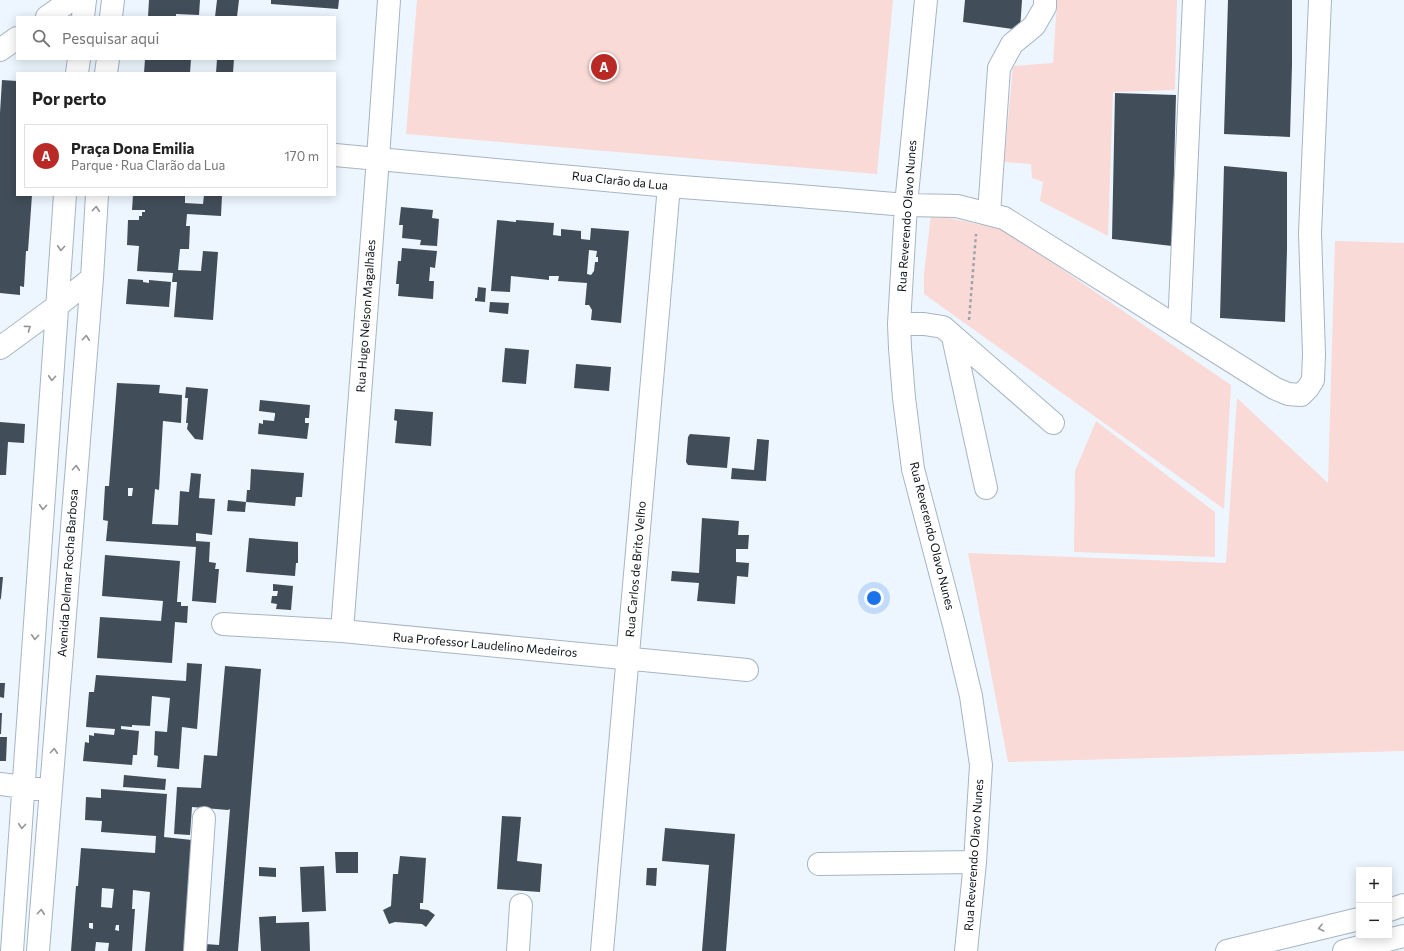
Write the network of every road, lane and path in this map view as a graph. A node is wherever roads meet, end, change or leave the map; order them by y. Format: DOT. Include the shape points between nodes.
graph roads {
  1 [pos="71,0"];
  2 [pos="85,0"];
  3 [pos="113,0"];
  4 [pos="389,0"];
  5 [pos="926,0"];
  6 [pos="1045,0"];
  7 [pos="1194,0"];
  8 [pos="1320,0"];
  9 [pos="48,16"];
  10 [pos="83,16"];
  11 [pos="112,16"];
  12 [pos="16,39"];
  13 [pos="0,50"];
  14 [pos="79,60"];
  15 [pos="108,60"];
  16 [pos="77,72"];
  17 [pos="106,72"];
  18 [pos="336,155"];
  19 [pos="378,158"];
  20 [pos="670,186"];
  21 [pos="65,196"];
  22 [pos="97,196"];
  23 [pos="906,205"];
  24 [pos="984,213"];
  25 [pos="92,278"];
  26 [pos="56,307"];
  27 [pos="899,324"];
  28 [pos="1179,328"];
  29 [pos="960,342"];
  30 [pos="0,348"];
  31 [pos="1053,423"];
  32 [pos="986,488"];
  33 [pos="223,624"];
  34 [pos="342,631"];
  35 [pos="628,658"];
  36 [pos="747,670"];
  37 [pos="0,784"];
  38 [pos="25,787"];
  39 [pos="51,790"];
  40 [pos="204,818"];
  41 [pos="975,862"];
  42 [pos="819,864"];
  43 [pos="521,905"];
  44 [pos="1404,905"];
  45 [pos="1392,909"];
  46 [pos="1356,919"];
  47 [pos="1404,936"];
  48 [pos="12,951"];
  49 [pos="38,951"];
  50 [pos="195,951"];
  51 [pos="518,951"];
  52 [pos="602,951"];
  53 [pos="966,951"];
  54 [pos="1227,951"];
  55 [pos="1344,951"];
  1 -- 9 [label="street"];
  2 -- 10 [label="street"];
  3 -- 11 [label="street"];
  4 -- 19 [label="street, Rua Hugo Nelson Magalhães"];
  5 -- 23 [label="street, Rua Reverendo Olavo Nunes"];
  6 -- 24 [label="street" via="1045,7 1034,26 1012,44 999,68"];
  7 -- 28 [label="street"];
  8 -- 28 [label="street, Rua Clarão da Lua" via="1310,233 1313,380 1301,395 1288,394 1274,388"];
  12 -- 13 [label="street"];
  14 -- 16 [label="street"];
  15 -- 17 [label="street"];
  18 -- 19 [label="street, Rua Clarão da Lua"];
  19 -- 20 [label="street, Rua Clarão da Lua"];
  19 -- 34 [label="street, Rua Hugo Nelson Magalhães"];
  20 -- 23 [label="street, Rua Clarão da Lua"];
  20 -- 35 [label="street, Rua Carlos de Brito Velho"];
  21 -- 26 [label="street, one-way"];
  25 -- 22 [label="street, Avenida Delmar Rocha Barbosa, one-way"];
  23 -- 24 [label="street, Rua Clarão da Lua" via="957,206"];
  23 -- 27 [label="street, Rua Reverendo Olavo Nunes"];
  24 -- 28 [label="street, Rua Clarão da Lua" via="1004,218"];
  24 -- 29 [label="path"];
  25 -- 26 [label="street"];
  39 -- 25 [label="street, Avenida Delmar Rocha Barbosa, one-way"];
  30 -- 26 [label="street, one-way"];
  26 -- 38 [label="street, one-way"];
  27 -- 29 [label="street" via="943,327"];
  27 -- 41 [label="street, Rua Reverendo Olavo Nunes" via="913,468 969,689 981,765"];
  29 -- 31 [label="street"];
  29 -- 32 [label="street"];
  33 -- 34 [label="street, Rua Professor Laudelino Medeiros"];
  34 -- 35 [label="street, Rua Professor Laudelino Medeiros"];
  35 -- 36 [label="street, Rua Professor Laudelino Medeiros"];
  35 -- 52 [label="street, Rua Carlos de Brito Velho"];
  37 -- 38 [label="street"];
  38 -- 39 [label="street"];
  38 -- 48 [label="street, one-way"];
  49 -- 39 [label="street, Avenida Delmar Rocha Barbosa, one-way"];
  40 -- 50 [label="street"];
  41 -- 42 [label="street"];
  41 -- 53 [label="street, Rua Reverendo Olavo Nunes"];
  43 -- 51 [label="street"];
  44 -- 45 [label="street"];
  46 -- 54 [label="street, one-way"];
  47 -- 55 [label="street"];
}
